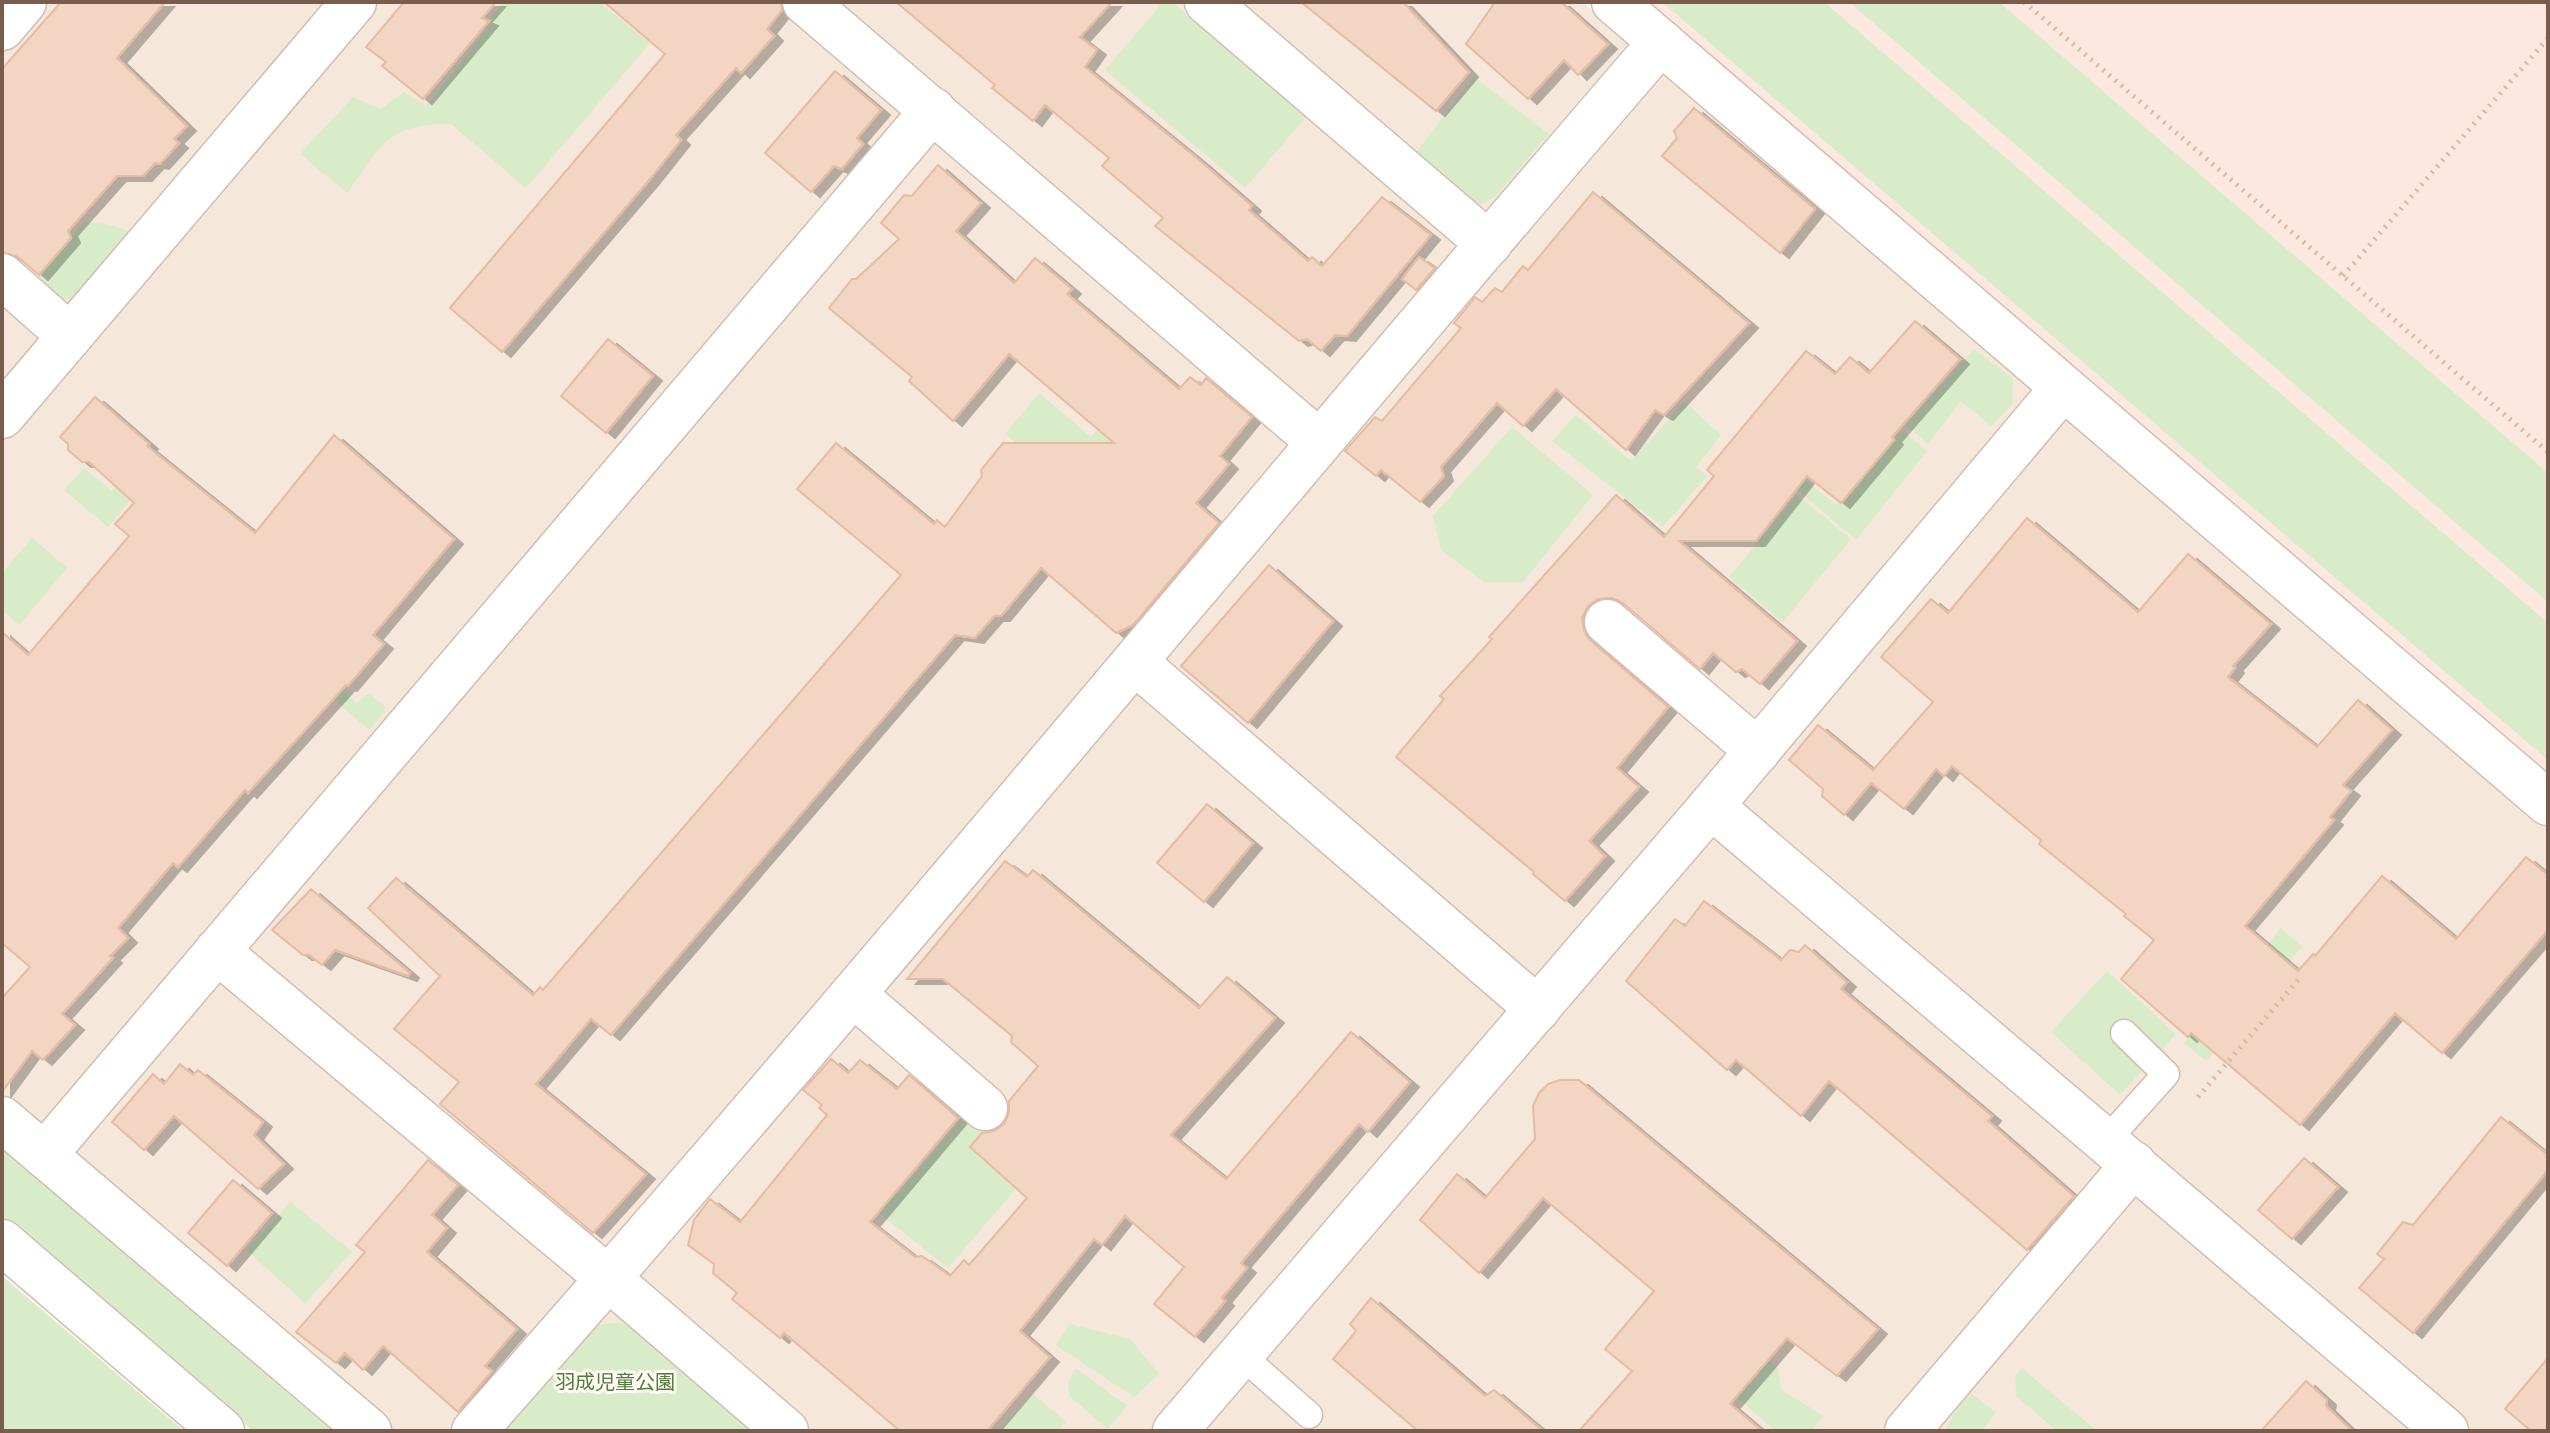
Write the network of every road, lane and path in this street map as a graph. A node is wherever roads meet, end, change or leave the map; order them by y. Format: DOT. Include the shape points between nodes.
graph roads {
  1 [pos="24,2"];
  2 [pos="354,2"];
  3 [pos="805,2"];
  4 [pos="1207,2"];
  5 [pos="1614,2"];
  6 [pos="2024,2"];
  7 [pos="2,28"];
  8 [pos="2548,38"];
  9 [pos="1661,42"];
  10 [pos="933,110"];
  11 [pos="1489,244"];
  12 [pos="2,276"];
  13 [pos="2343,276"];
  14 [pos="70,336"];
  15 [pos="2062,389"];
  16 [pos="2,416"];
  17 [pos="1319,442"];
  18 [pos="2548,452"];
  19 [pos="1607,622"];
  20 [pos="1136,663"];
  21 [pos="1758,751"];
  22 [pos="2548,803"];
  23 [pos="1711,806"];
  24 [pos="217,951"];
  25 [pos="2298,980"];
  26 [pos="853,994"];
  27 [pos="1538,1009"];
  28 [pos="2124,1033"];
  29 [pos="985,1108"];
  30 [pos="2188,1108"];
  31 [pos="2,1119"];
  32 [pos="2120,1153"];
  33 [pos="44,1155"];
  34 [pos="2,1242"];
  35 [pos="609,1279"];
  36 [pos="1240,1354"];
  37 [pos="1309,1415"];
  38 [pos="222,1431"];
  39 [pos="369,1431"];
  40 [pos="474,1431"];
  41 [pos="786,1431"];
  42 [pos="1175,1431"];
  43 [pos="1907,1431"];
  44 [pos="2446,1431"];
  1 -- 7 [label="street"];
  2 -- 14 [label="street"];
  3 -- 10 [label="street"];
  4 -- 11 [label="street"];
  5 -- 9 [label="street"];
  6 -- 13 [label="path"];
  8 -- 13 [label="path"];
  9 -- 11 [label="street"];
  9 -- 15 [label="street"];
  10 -- 17 [label="street"];
  10 -- 24 [label="street"];
  11 -- 17 [label="street"];
  12 -- 14 [label="street"];
  13 -- 18 [label="path"];
  14 -- 16 [label="street"];
  15 -- 21 [label="street"];
  15 -- 22 [label="street"];
  17 -- 20 [label="street"];
  19 -- 21 [label="street"];
  20 -- 26 [label="street"];
  20 -- 27 [label="street"];
  21 -- 23 [label="street"];
  23 -- 27 [label="street"];
  23 -- 32 [label="street"];
  24 -- 33 [label="street"];
  24 -- 35 [label="street"];
  25 -- 30 [label="path"];
  26 -- 29 [label="street"];
  26 -- 35 [label="street"];
  27 -- 36 [label="street"];
  28 -- 32 [label="lane" via="2166,1074"];
  31 -- 33 [label="street"];
  32 -- 43 [label="street"];
  32 -- 44 [label="street"];
  33 -- 39 [label="street"];
  34 -- 38 [label="street"];
  35 -- 40 [label="street"];
  35 -- 41 [label="street"];
  36 -- 37 [label="lane"];
  36 -- 42 [label="street"];
}
